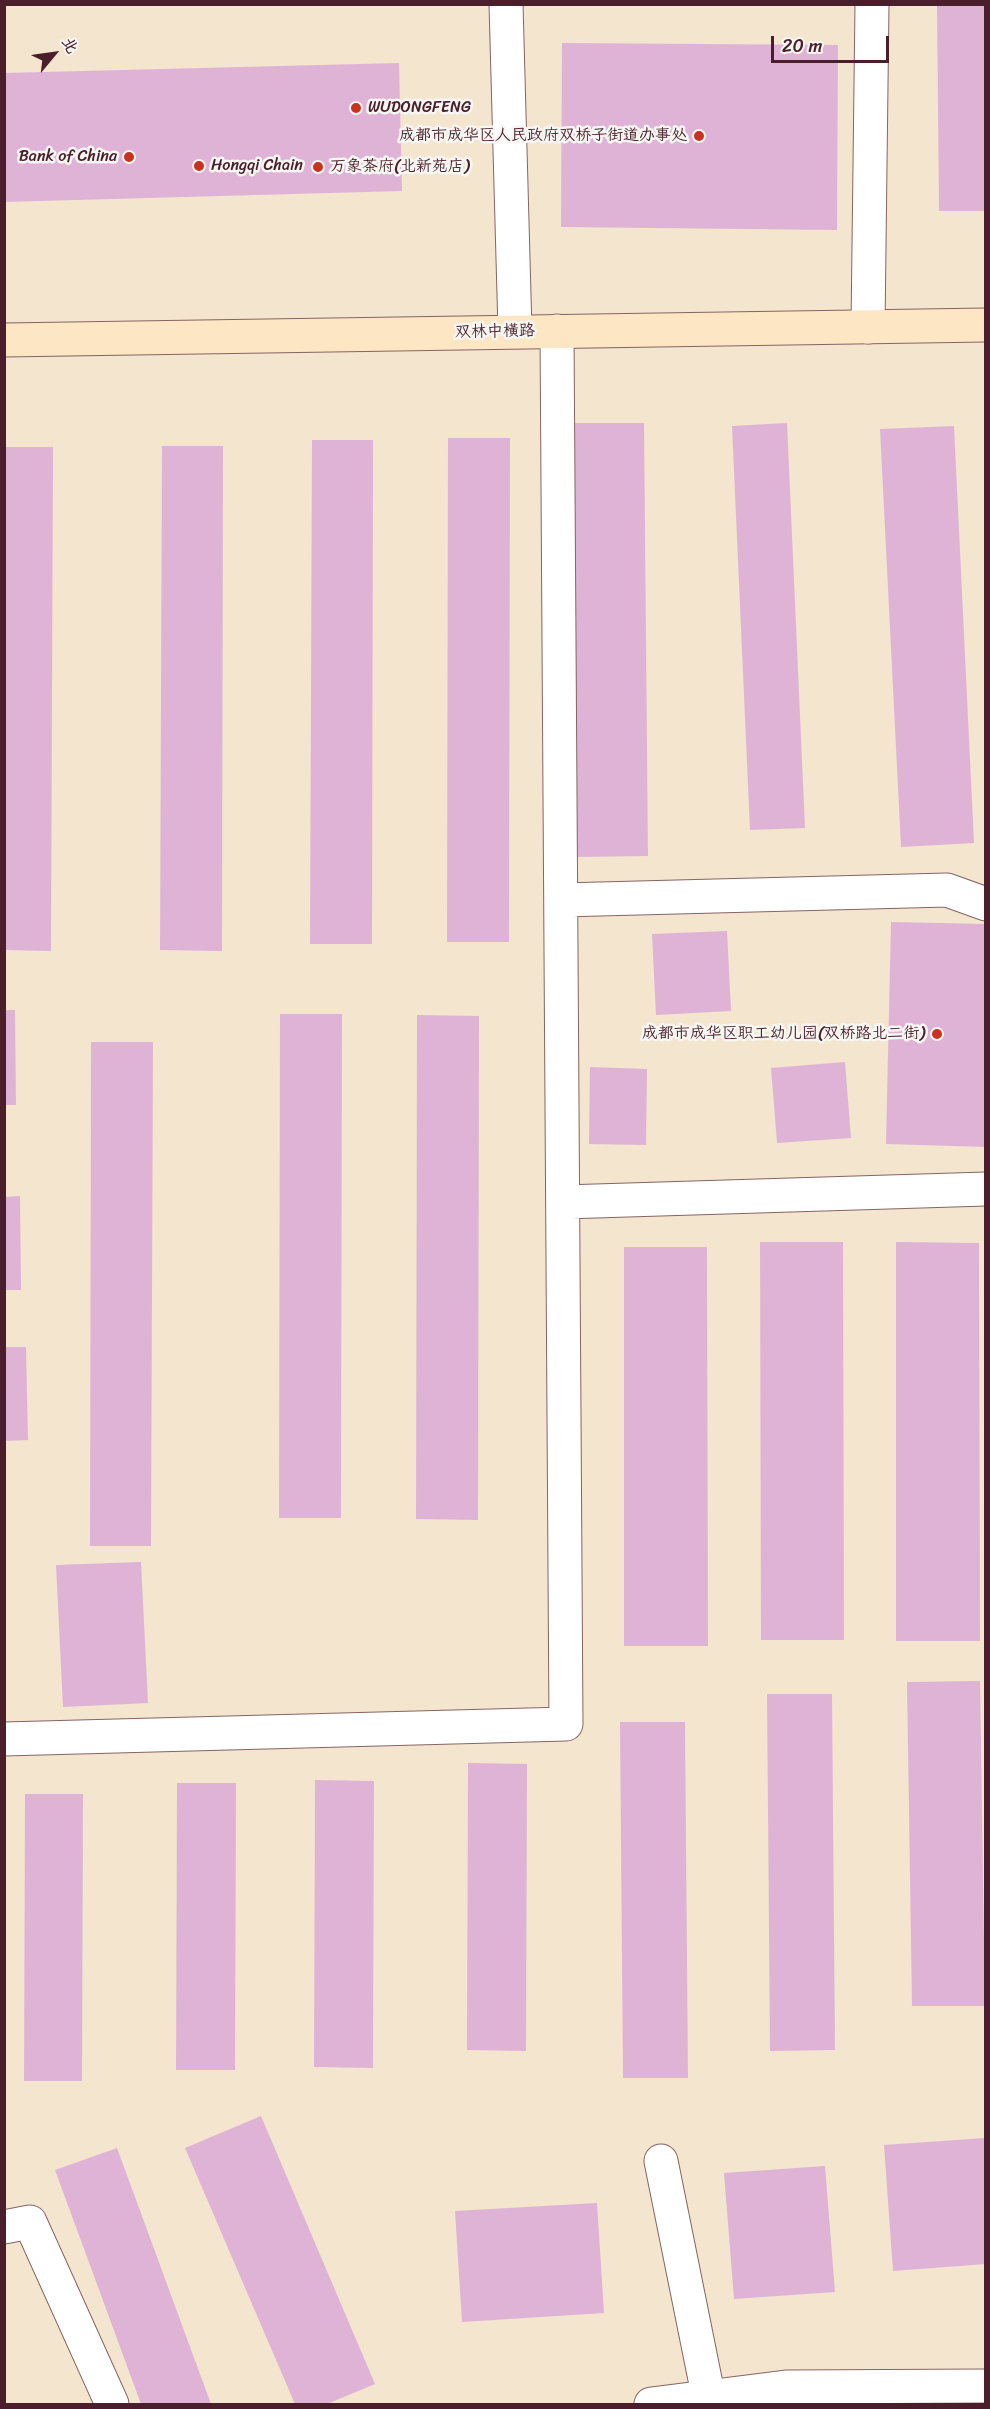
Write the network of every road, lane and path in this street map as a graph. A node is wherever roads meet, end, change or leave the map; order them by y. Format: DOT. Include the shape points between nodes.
graph roads {
  1 [pos="506,4"];
  2 [pos="872,4"];
  3 [pos="986,325"];
  4 [pos="868,327"];
  5 [pos="515,331"];
  6 [pos="557,331"];
  7 [pos="4,340"];
  8 [pos="561,900"];
  9 [pos="986,904"];
  10 [pos="986,1189"];
  11 [pos="563,1202"];
  12 [pos="4,1739"];
  13 [pos="661,2161"];
  14 [pos="4,2227"];
  15 [pos="986,2386"];
  16 [pos="710,2401"];
  17 [pos="112,2404"];
  18 [pos="651,2404"];
  1 -- 5 [label="street"];
  2 -- 4 [label="street"];
  3 -- 4 [label="street, 双林中横路"];
  4 -- 6 [label="street, 双林中横路"];
  5 -- 6 [label="street, 双林中横路"];
  5 -- 7 [label="street, 双林中横路"];
  6 -- 8 [label="street"];
  8 -- 9 [label="street" via="947,890"];
  8 -- 11 [label="street"];
  10 -- 11 [label="street"];
  11 -- 12 [label="street" via="566,1724"];
  13 -- 16 [label="street"];
  14 -- 17 [label="street" via="30,2222"];
  15 -- 16 [label="street" via="786,2387"];
  16 -- 18 [label="street"];
}
